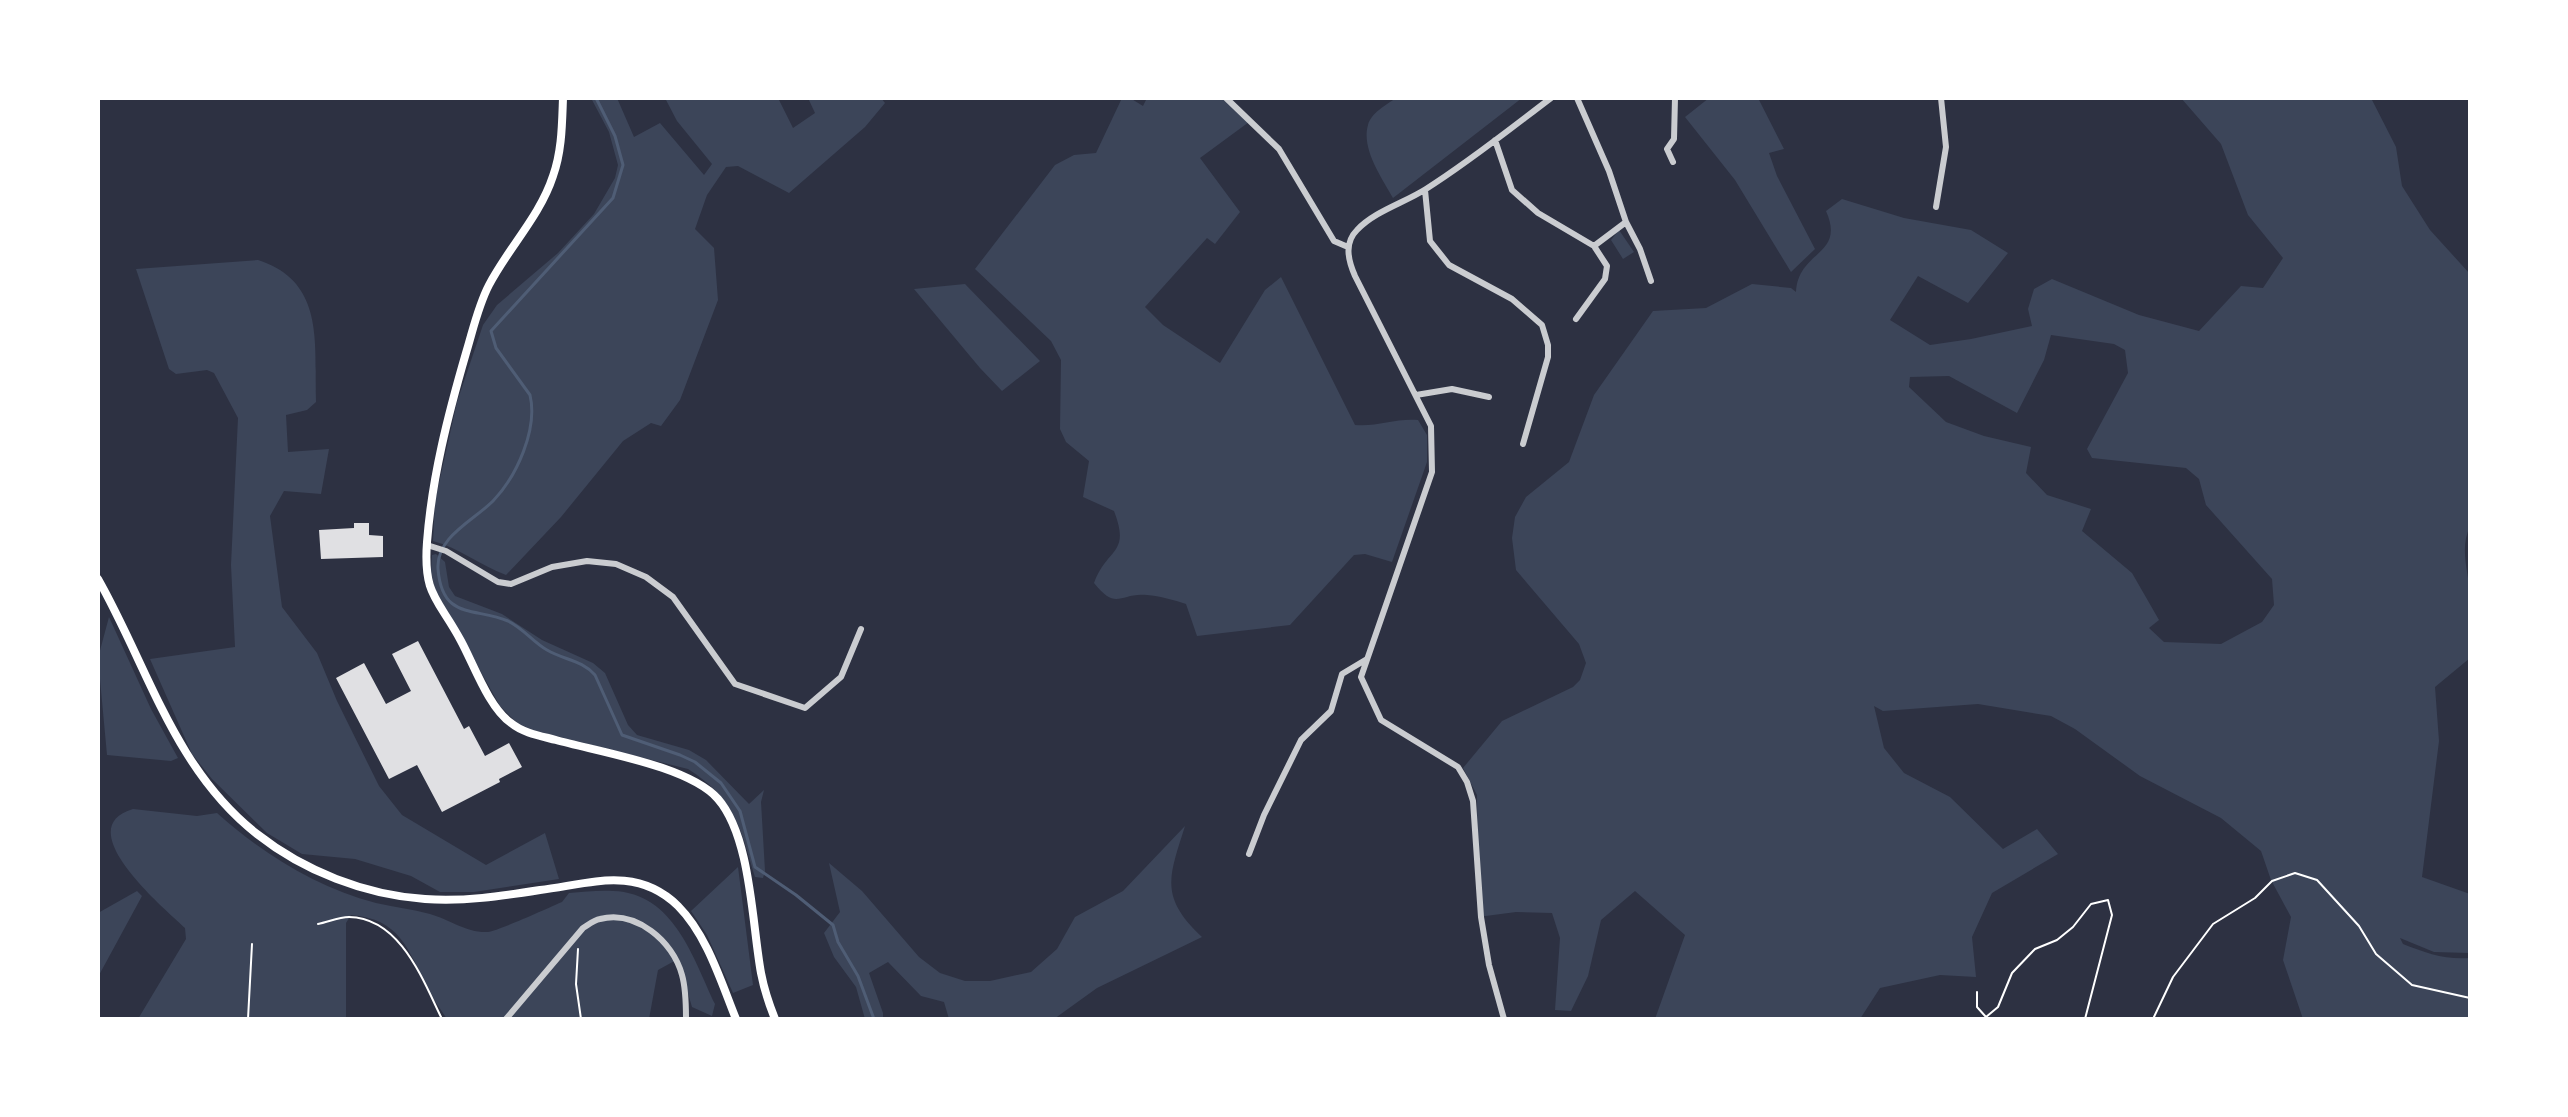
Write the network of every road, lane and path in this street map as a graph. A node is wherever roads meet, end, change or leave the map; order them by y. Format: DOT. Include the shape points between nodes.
graph roads {
  1 [pos="563,98"];
  2 [pos="1226,98"];
  3 [pos="1551,98"];
  4 [pos="1577,98"];
  5 [pos="1675,98"];
  6 [pos="1941,98"];
  7 [pos="1495,140"];
  8 [pos="1673,162"];
  9 [pos="1425,190"];
  10 [pos="1936,207"];
  11 [pos="1626,222"];
  12 [pos="1594,246"];
  13 [pos="1348,247"];
  14 [pos="1651,281"];
  15 [pos="1576,319"];
  16 [pos="1416,395"];
  17 [pos="1489,397"];
  18 [pos="1523,444"];
  19 [pos="432,546"];
  20 [pos="98,579"];
  21 [pos="861,629"];
  22 [pos="1367,659"];
  23 [pos="1249,854"];
  24 [pos="318,924"];
  25 [pos="577,936"];
  26 [pos="252,944"];
  27 [pos="1977,992"];
  28 [pos="2470,998"];
  29 [pos="248,1019"];
  30 [pos="442,1019"];
  31 [pos="506,1019"];
  32 [pos="581,1019"];
  33 [pos="686,1019"];
  34 [pos="736,1019"];
  35 [pos="775,1019"];
  36 [pos="1504,1019"];
  37 [pos="2085,1019"];
  38 [pos="2153,1019"];
  1 -- 19 [label="main road" via="553,176 480,305 439,455"];
  2 -- 13 [label="street" via="1279,149 1334,241"];
  3 -- 7 [label="street"];
  4 -- 11 [label="street"];
  5 -- 8 [label="street" via="1674,139 1667,149"];
  6 -- 10 [label="street" via="1946,147"];
  7 -- 9 [label="street"];
  7 -- 12 [label="street" via="1512,190 1538,213"];
  9 -- 13 [label="street" via="1355,231"];
  9 -- 18 [label="street" via="1430,241 1449,265 1512,299 1542,325 1548,357"];
  11 -- 12 [label="street"];
  11 -- 14 [label="street"];
  12 -- 15 [label="street" via="1607,266 1605,279"];
  13 -- 16 [label="street" via="1351,268"];
  16 -- 17 [label="street" via="1452,389"];
  16 -- 22 [label="street" via="1431,426 1432,472"];
  19 -- 21 [label="street" via="511,584 552,567 587,561 616,564 673,597 735,684 805,708 841,677"];
  19 -- 35 [label="main road" via="426,570 430,591 496,708 510,723 531,734 661,767 705,786 719,800 730,817 745,867 760,971"];
  20 -- 34 [label="main road" via="185,753 224,804 281,851 334,878 407,898 478,898 594,880 652,888 677,905 692,924"];
  22 -- 23 [label="street" via="1342,674 1331,711 1301,740"];
  22 -- 36 [label="street" via="1361,677 1381,720 1458,767 1473,801 1481,917"];
  24 -- 30 [label="path" via="348,917 388,932 405,948"];
  25 -- 31 [label="street"];
  25 -- 32 [label="path"];
  25 -- 33 [label="street" via="599,919 624,918 655,934 681,972"];
  26 -- 29 [label="path"];
  27 -- 37 [label="path" via="1977,1007 1986,1017 1998,1007 2012,973 2035,949 2057,940 2091,904 2108,900 2112,915"];
  28 -- 38 [label="path" via="2412,985 2376,954 2359,926 2317,880 2295,873 2272,881 2213,924 2173,977"];
}
